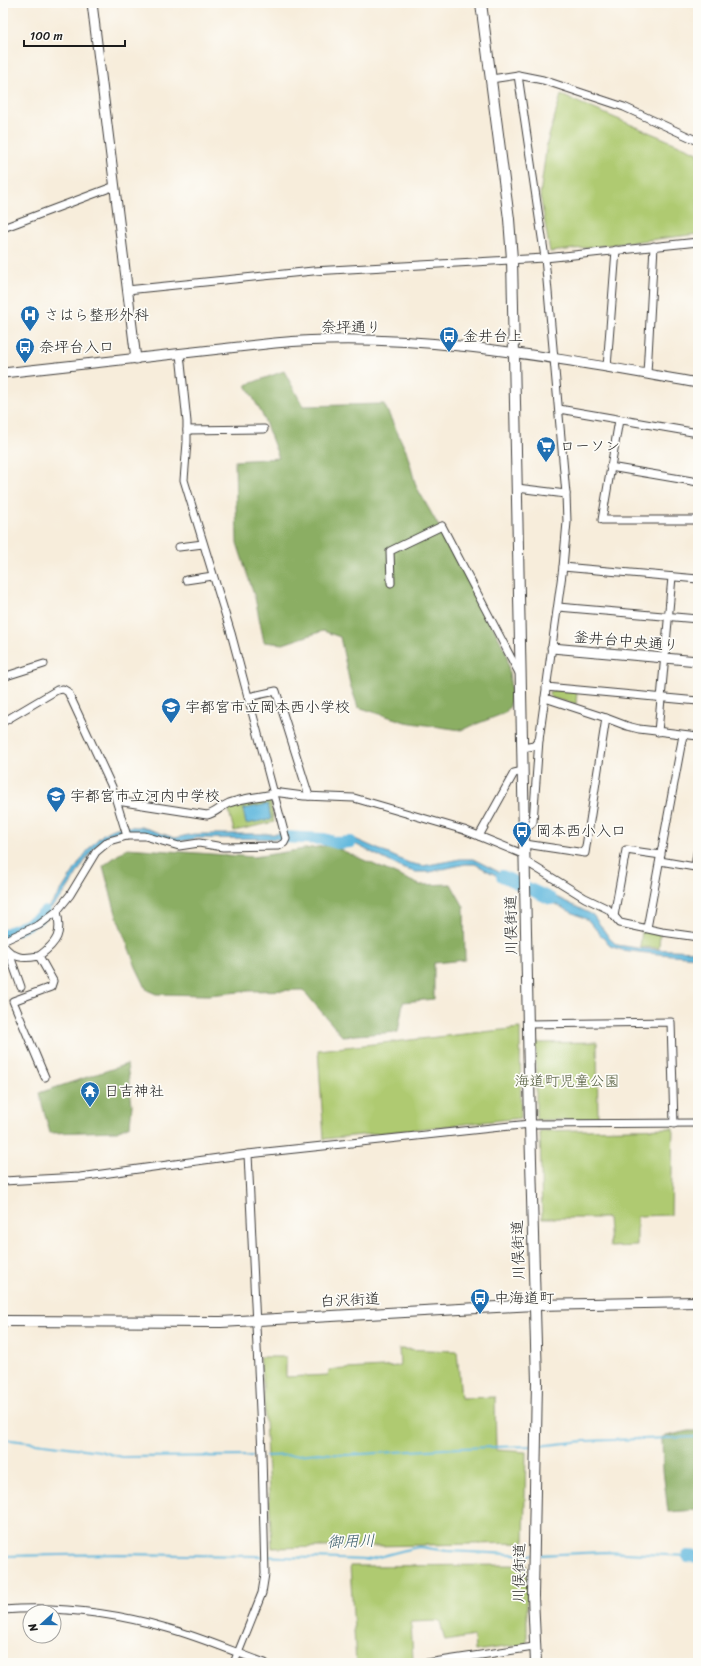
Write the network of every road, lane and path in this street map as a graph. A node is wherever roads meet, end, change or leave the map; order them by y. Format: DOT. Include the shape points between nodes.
graph roads {
  1 [pos="92,3"];
  2 [pos="481,3"];
  3 [pos="518,75"];
  4 [pos="490,79"];
  5 [pos="698,141"];
  6 [pos="115,186"];
  7 [pos="3,228"];
  8 [pos="698,242"];
  9 [pos="654,246"];
  10 [pos="616,250"];
  11 [pos="545,258"];
  12 [pos="512,259"];
  13 [pos="127,290"];
  14 [pos="513,352"];
  15 [pos="180,354"];
  16 [pos="136,359"];
  17 [pos="554,359"];
  18 [pos="607,367"];
  19 [pos="3,373"];
  20 [pos="647,374"];
  21 [pos="698,383"];
  22 [pos="560,409"];
  23 [pos="619,420"];
  24 [pos="264,429"];
  25 [pos="187,430"];
  26 [pos="698,433"];
  27 [pos="610,467"];
  28 [pos="698,482"];
  29 [pos="517,488"];
  30 [pos="566,494"];
  31 [pos="698,520"];
  32 [pos="203,544"];
  33 [pos="179,547"];
  34 [pos="563,567"];
  35 [pos="213,576"];
  36 [pos="672,577"];
  37 [pos="698,579"];
  38 [pos="186,580"];
  39 [pos="391,583"];
  40 [pos="558,607"];
  41 [pos="669,617"];
  42 [pos="698,619"];
  43 [pos="552,648"];
  44 [pos="665,658"];
  45 [pos="698,661"];
  46 [pos="44,664"];
  47 [pos="3,677"];
  48 [pos="521,677"];
  49 [pos="546,687"];
  50 [pos="248,697"];
  51 [pos="544,698"];
  52 [pos="662,698"];
  53 [pos="698,701"];
  54 [pos="606,718"];
  55 [pos="3,722"];
  56 [pos="658,732"];
  57 [pos="683,735"];
  58 [pos="698,736"];
  59 [pos="539,740"];
  60 [pos="523,748"];
  61 [pos="523,772"];
  62 [pos="273,793"];
  63 [pos="309,796"];
  64 [pos="117,801"];
  65 [pos="524,826"];
  66 [pos="126,832"];
  67 [pos="479,836"];
  68 [pos="698,847"];
  69 [pos="525,853"];
  70 [pos="660,858"];
  71 [pos="57,911"];
  72 [pos="614,916"];
  73 [pos="647,928"];
  74 [pos="698,937"];
  75 [pos="3,941"];
  76 [pos="3,945"];
  77 [pos="9,953"];
  78 [pos="39,956"];
  79 [pos="21,987"];
  80 [pos="528,1024"];
  81 [pos="45,1077"];
  82 [pos="698,1123"];
  83 [pos="530,1124"];
  84 [pos="674,1124"];
  85 [pos="248,1154"];
  86 [pos="3,1181"];
  87 [pos="698,1302"];
  88 [pos="535,1305"];
  89 [pos="255,1320"];
  90 [pos="3,1322"];
  91 [pos="3,1610"];
  92 [pos="534,1647"];
  93 [pos="238,1653"];
  94 [pos="234,1663"];
  95 [pos="264,1663"];
  96 [pos="427,1663"];
  97 [pos="536,1663"];
  1 -- 6 [label="street"];
  2 -- 4 [label="main road, 川俣街道"];
  3 -- 4 [label="street"];
  3 -- 5 [label="street" via="543,80 624,107"];
  3 -- 11 [label="street"];
  4 -- 12 [label="main road, 川俣街道"];
  6 -- 7 [label="street"];
  6 -- 13 [label="street"];
  8 -- 9 [label="street"];
  9 -- 10 [label="street"];
  9 -- 20 [label="street"];
  10 -- 11 [label="street"];
  10 -- 18 [label="street"];
  11 -- 12 [label="street"];
  11 -- 17 [label="street"];
  12 -- 13 [label="street" via="312,271"];
  12 -- 14 [label="main road, 川俣街道"];
  13 -- 16 [label="street"];
  14 -- 15 [label="street, 奈坪通り" via="334,340 281,342"];
  14 -- 17 [label="street, 奈坪通り"];
  14 -- 29 [label="main road, 川俣街道"];
  15 -- 16 [label="street, 奈坪通り"];
  15 -- 25 [label="street"];
  16 -- 19 [label="street, 奈坪通り"];
  17 -- 18 [label="street, 奈坪通り"];
  17 -- 22 [label="street"];
  18 -- 20 [label="street, 奈坪通り"];
  20 -- 21 [label="street, 奈坪通り"];
  22 -- 23 [label="street"];
  22 -- 30 [label="street"];
  23 -- 26 [label="street"];
  23 -- 27 [label="street"];
  24 -- 25 [label="street"];
  25 -- 32 [label="street" via="184,480"];
  27 -- 28 [label="street"];
  27 -- 31 [label="street" via="602,520"];
  29 -- 30 [label="street"];
  29 -- 48 [label="main road, 川俣街道"];
  30 -- 34 [label="street" via="567,522"];
  32 -- 33 [label="street"];
  32 -- 35 [label="street"];
  34 -- 36 [label="street"];
  34 -- 40 [label="street"];
  35 -- 38 [label="street"];
  35 -- 50 [label="street"];
  36 -- 37 [label="street"];
  36 -- 41 [label="street"];
  39 -- 48 [label="street" via="390,551 442,526"];
  40 -- 41 [label="street"];
  40 -- 43 [label="street"];
  41 -- 42 [label="street"];
  41 -- 44 [label="street"];
  43 -- 44 [label="street, 釜井台中央通り"];
  43 -- 49 [label="street"];
  44 -- 45 [label="street, 釜井台中央通り"];
  44 -- 52 [label="street"];
  46 -- 47 [label="street"];
  48 -- 60 [label="main road, 川俣街道"];
  49 -- 51 [label="street"];
  49 -- 52 [label="street"];
  50 -- 62 [label="street"];
  50 -- 63 [label="street" via="276,691"];
  51 -- 54 [label="street"];
  51 -- 59 [label="street"];
  52 -- 53 [label="street"];
  52 -- 56 [label="street"];
  54 -- 56 [label="street" via="627,726"];
  54 -- 69 [label="street" via="585,853"];
  55 -- 64 [label="street" via="57,690 63,689 68,692"];
  56 -- 57 [label="street"];
  57 -- 58 [label="street"];
  57 -- 70 [label="street"];
  59 -- 60 [label="street" via="534,746"];
  59 -- 65 [label="street" via="533,822 529,826"];
  60 -- 61 [label="main road, 川俣街道"];
  61 -- 65 [label="main road, 川俣街道"];
  61 -- 67 [label="street" via="514,773"];
  62 -- 63 [label="street"];
  62 -- 64 [label="street" via="231,803 207,815"];
  62 -- 66 [label="street" via="285,837 284,843 279,846 223,847 199,843 179,846"];
  63 -- 67 [label="street" via="354,798"];
  64 -- 66 [label="street"];
  65 -- 69 [label="main road, 川俣街道"];
  66 -- 71 [label="street" via="96,852 70,895"];
  67 -- 69 [label="street"];
  68 -- 70 [label="street" via="695,867"];
  69 -- 72 [label="street" via="585,898 608,909"];
  69 -- 80 [label="main road, 川俣街道"];
  70 -- 72 [label="street" via="626,850"];
  70 -- 73 [label="street"];
  71 -- 75 [label="street" via="39,925"];
  71 -- 78 [label="street" via="60,926 54,946"];
  72 -- 73 [label="street" via="620,923"];
  73 -- 74 [label="street"];
  76 -- 77 [label="street"];
  77 -- 78 [label="street" via="17,957"];
  77 -- 79 [label="street"];
  78 -- 81 [label="street" via="53,981 51,987 13,1001"];
  80 -- 83 [label="main road, 川俣街道"];
  80 -- 84 [label="street" via="671,1022"];
  82 -- 84 [label="street"];
  83 -- 84 [label="street"];
  83 -- 85 [label="street"];
  83 -- 88 [label="main road, 川俣街道"];
  85 -- 86 [label="street" via="80,1177"];
  85 -- 89 [label="street"];
  87 -- 88 [label="main road, 白沢街道"];
  88 -- 89 [label="main road, 白沢街道"];
  88 -- 92 [label="main road, 川俣街道" via="537,1382"];
  89 -- 90 [label="main road, 白沢街道"];
  89 -- 93 [label="street" via="265,1574 262,1593"];
  91 -- 93 [label="street" via="73,1611 116,1617 167,1628"];
  92 -- 96 [label="street"];
  92 -- 97 [label="main road, 川俣街道"];
  93 -- 94 [label="street"];
  93 -- 95 [label="street"];
}
